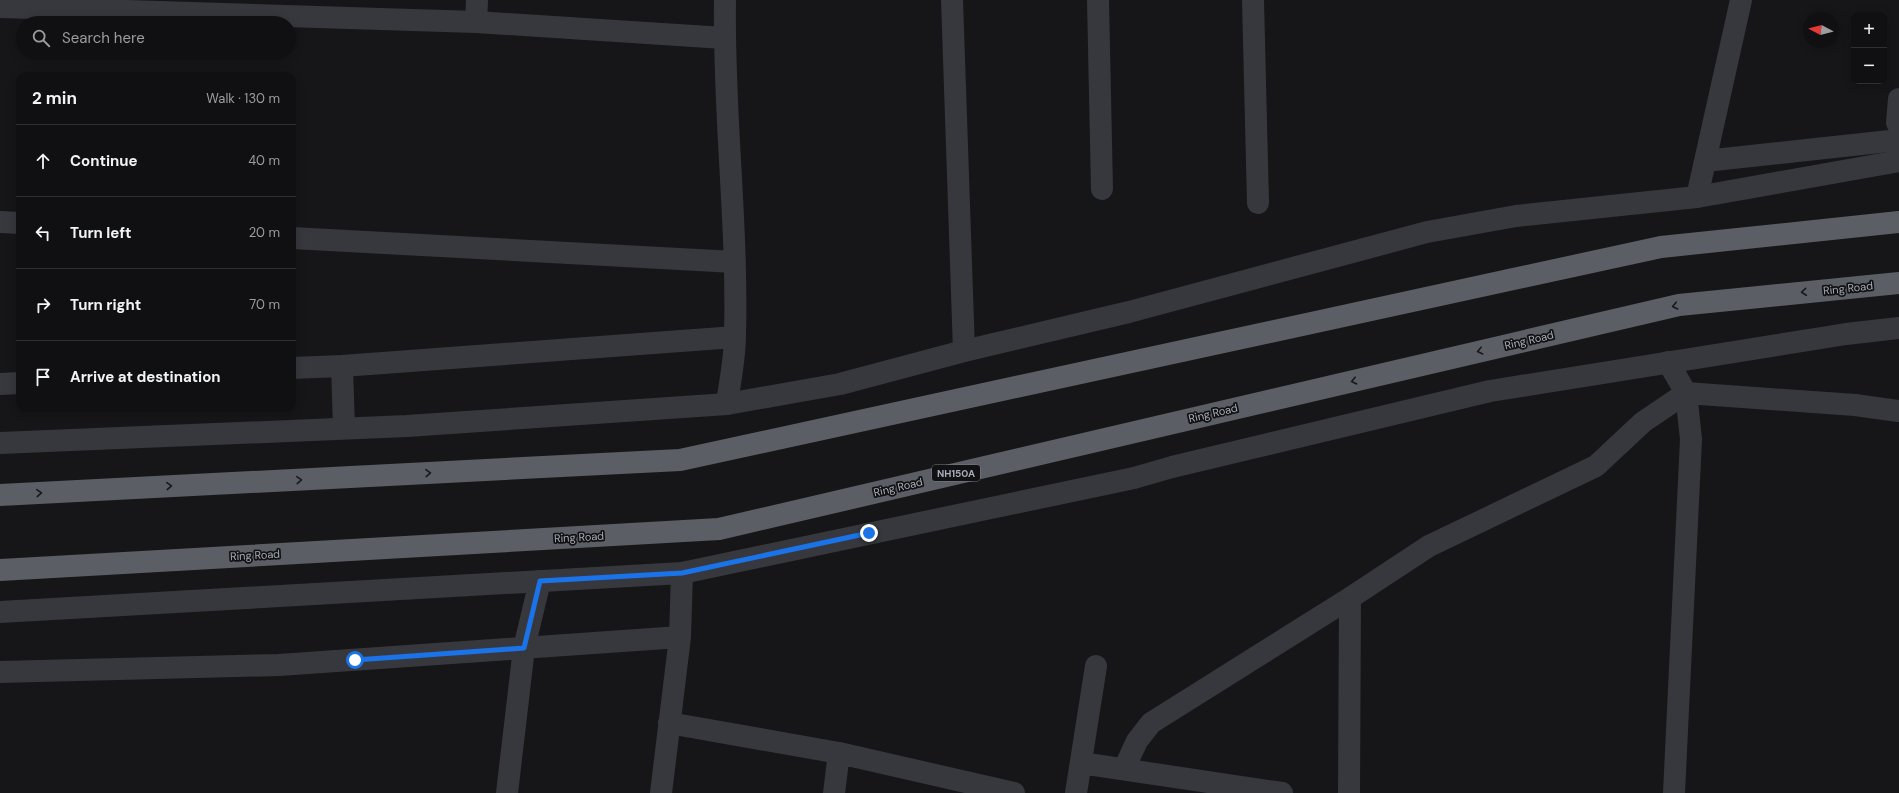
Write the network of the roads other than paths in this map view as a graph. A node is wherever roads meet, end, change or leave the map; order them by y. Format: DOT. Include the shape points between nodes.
graph roads {
  1 [pos="477,0"];
  2 [pos="725,0"];
  3 [pos="952,0"];
  4 [pos="1098,0"];
  5 [pos="1253,0"];
  6 [pos="1741,0"];
  7 [pos="0,7"];
  8 [pos="286,16"];
  9 [pos="296,16"];
  10 [pos="476,22"];
  11 [pos="724,38"];
  12 [pos="1899,99"];
  13 [pos="1899,126"];
  14 [pos="1899,140"];
  15 [pos="1705,161"];
  16 [pos="1899,161"];
  17 [pos="1102,189"];
  18 [pos="1697,197"];
  19 [pos="1258,203"];
  20 [pos="0,222"];
  21 [pos="1899,222"];
  22 [pos="16,223"];
  23 [pos="296,238"];
  24 [pos="735,262"];
  25 [pos="1899,283"];
  26 [pos="1899,328"];
  27 [pos="735,336"];
  28 [pos="964,351"];
  29 [pos="1668,362"];
  30 [pos="342,366"];
  31 [pos="296,368"];
  32 [pos="16,383"];
  33 [pos="0,384"];
  34 [pos="1686,393"];
  35 [pos="727,404"];
  36 [pos="1899,411"];
  37 [pos="344,428"];
  38 [pos="0,443"];
  39 [pos="0,495"];
  40 [pos="0,570"];
  41 [pos="682,573"];
  42 [pos="540,581"];
  43 [pos="1350,598"];
  44 [pos="0,612"];
  45 [pos="680,637"];
  46 [pos="524,648"];
  47 [pos="1096,666"];
  48 [pos="0,672"];
  49 [pos="668,723"];
  50 [pos="839,753"];
  51 [pos="1081,763"];
  52 [pos="1124,769"];
  53 [pos="1220,788"];
  54 [pos="507,793"];
  55 [pos="661,793"];
  56 [pos="834,793"];
  57 [pos="1014,793"];
  58 [pos="1076,793"];
  59 [pos="1282,793"];
  60 [pos="1349,793"];
  61 [pos="1674,793"];
  1 -- 10 [label="street"];
  2 -- 11 [label="street"];
  3 -- 28 [label="street"];
  4 -- 17 [label="street"];
  5 -- 19 [label="street"];
  6 -- 15 [label="street"];
  7 -- 8 [label="street"];
  9 -- 10 [label="street"];
  10 -- 11 [label="street"];
  11 -- 24 [label="street"];
  12 -- 13 [label="street"];
  14 -- 15 [label="street"];
  15 -- 18 [label="street"];
  16 -- 18 [label="street"];
  18 -- 28 [label="street" via="1516,216 1427,232 1129,312"];
  20 -- 22 [label="street"];
  39 -- 21 [label="highway, one-way" via="680,460 1661,247"];
  23 -- 24 [label="street"];
  24 -- 27 [label="street"];
  25 -- 40 [label="highway, Ring Road / NH150A, one-way" via="1680,305 719,529"];
  26 -- 29 [label="street"];
  27 -- 30 [label="street"];
  27 -- 35 [label="street"];
  28 -- 35 [label="street" via="840,384"];
  29 -- 34 [label="street"];
  29 -- 41 [label="street" via="1490,391 1134,478"];
  30 -- 31 [label="street"];
  30 -- 37 [label="street"];
  32 -- 33 [label="street"];
  34 -- 36 [label="street" via="1855,405"];
  34 -- 43 [label="street" via="1643,422 1596,466 1429,546"];
  34 -- 61 [label="street" via="1691,439"];
  35 -- 37 [label="street"];
  37 -- 38 [label="street"];
  41 -- 42 [label="street"];
  41 -- 45 [label="street"];
  42 -- 44 [label="street"];
  42 -- 46 [label="street"];
  43 -- 52 [label="street" via="1151,723 1137,741"];
  43 -- 60 [label="street"];
  45 -- 46 [label="street"];
  45 -- 49 [label="street"];
  46 -- 48 [label="street" via="279,665"];
  46 -- 54 [label="street"];
  47 -- 51 [label="street"];
  49 -- 50 [label="street"];
  49 -- 55 [label="street"];
  50 -- 56 [label="street"];
  50 -- 57 [label="street"];
  51 -- 52 [label="street"];
  51 -- 58 [label="street"];
  52 -- 53 [label="street"];
  53 -- 59 [label="street"];
}
